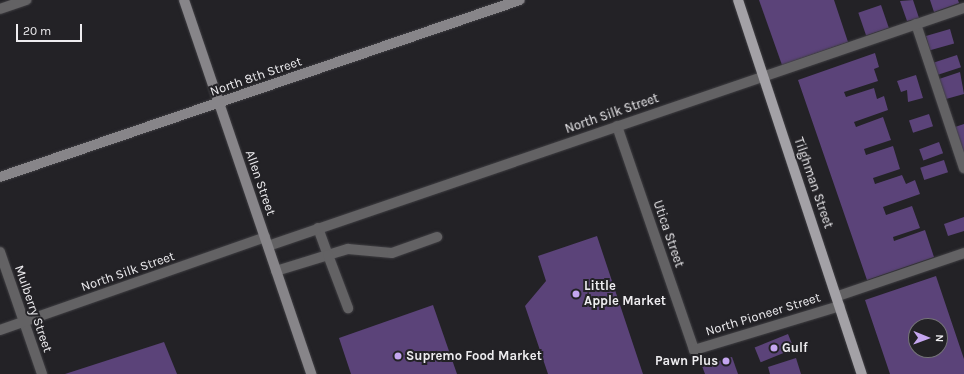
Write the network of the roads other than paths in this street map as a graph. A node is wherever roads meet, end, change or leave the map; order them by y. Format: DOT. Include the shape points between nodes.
graph roads {
  1 [pos="26,0"];
  2 [pos="184,0"];
  3 [pos="520,0"];
  4 [pos="738,0"];
  5 [pos="964,8"];
  6 [pos="0,10"];
  7 [pos="916,24"];
  8 [pos="764,78"];
  9 [pos="218,104"];
  10 [pos="617,126"];
  11 [pos="964,168"];
  12 [pos="0,177"];
  13 [pos="318,228"];
  14 [pos="437,237"];
  15 [pos="266,242"];
  16 [pos="0,252"];
  17 [pos="964,253"];
  18 [pos="328,254"];
  19 [pos="276,271"];
  20 [pos="839,301"];
  21 [pos="348,308"];
  22 [pos="24,322"];
  23 [pos="0,330"];
  24 [pos="694,350"];
  25 [pos="42,374"];
  26 [pos="311,374"];
  27 [pos="862,374"];
  1 -- 6 [label="street"];
  2 -- 9 [label="street, Allen Street"];
  3 -- 9 [label="street, North 8th Street"];
  4 -- 8 [label="main road, Tilghman Street"];
  5 -- 7 [label="street, North Silk Street"];
  7 -- 8 [label="street, North Silk Street"];
  7 -- 11 [label="street"];
  8 -- 10 [label="street, North Silk Street"];
  8 -- 20 [label="main road, Tilghman Street"];
  9 -- 12 [label="street, North 8th Street"];
  9 -- 15 [label="street, Allen Street"];
  10 -- 13 [label="street, North Silk Street"];
  10 -- 24 [label="street, Utica Street"];
  13 -- 15 [label="street, North Silk Street"];
  13 -- 18 [label="street"];
  14 -- 18 [label="street" via="392,253 348,249"];
  15 -- 19 [label="street, Allen Street"];
  15 -- 22 [label="street, North Silk Street"];
  16 -- 22 [label="street, Mulberry Street"];
  17 -- 20 [label="street, North Pioneer Street"];
  18 -- 19 [label="street"];
  18 -- 21 [label="street"];
  19 -- 26 [label="street, Allen Street"];
  20 -- 24 [label="street, North Pioneer Street"];
  20 -- 27 [label="main road, Tilghman Street"];
  22 -- 23 [label="street, North Silk Street"];
  22 -- 25 [label="street, Mulberry Street"];
}
